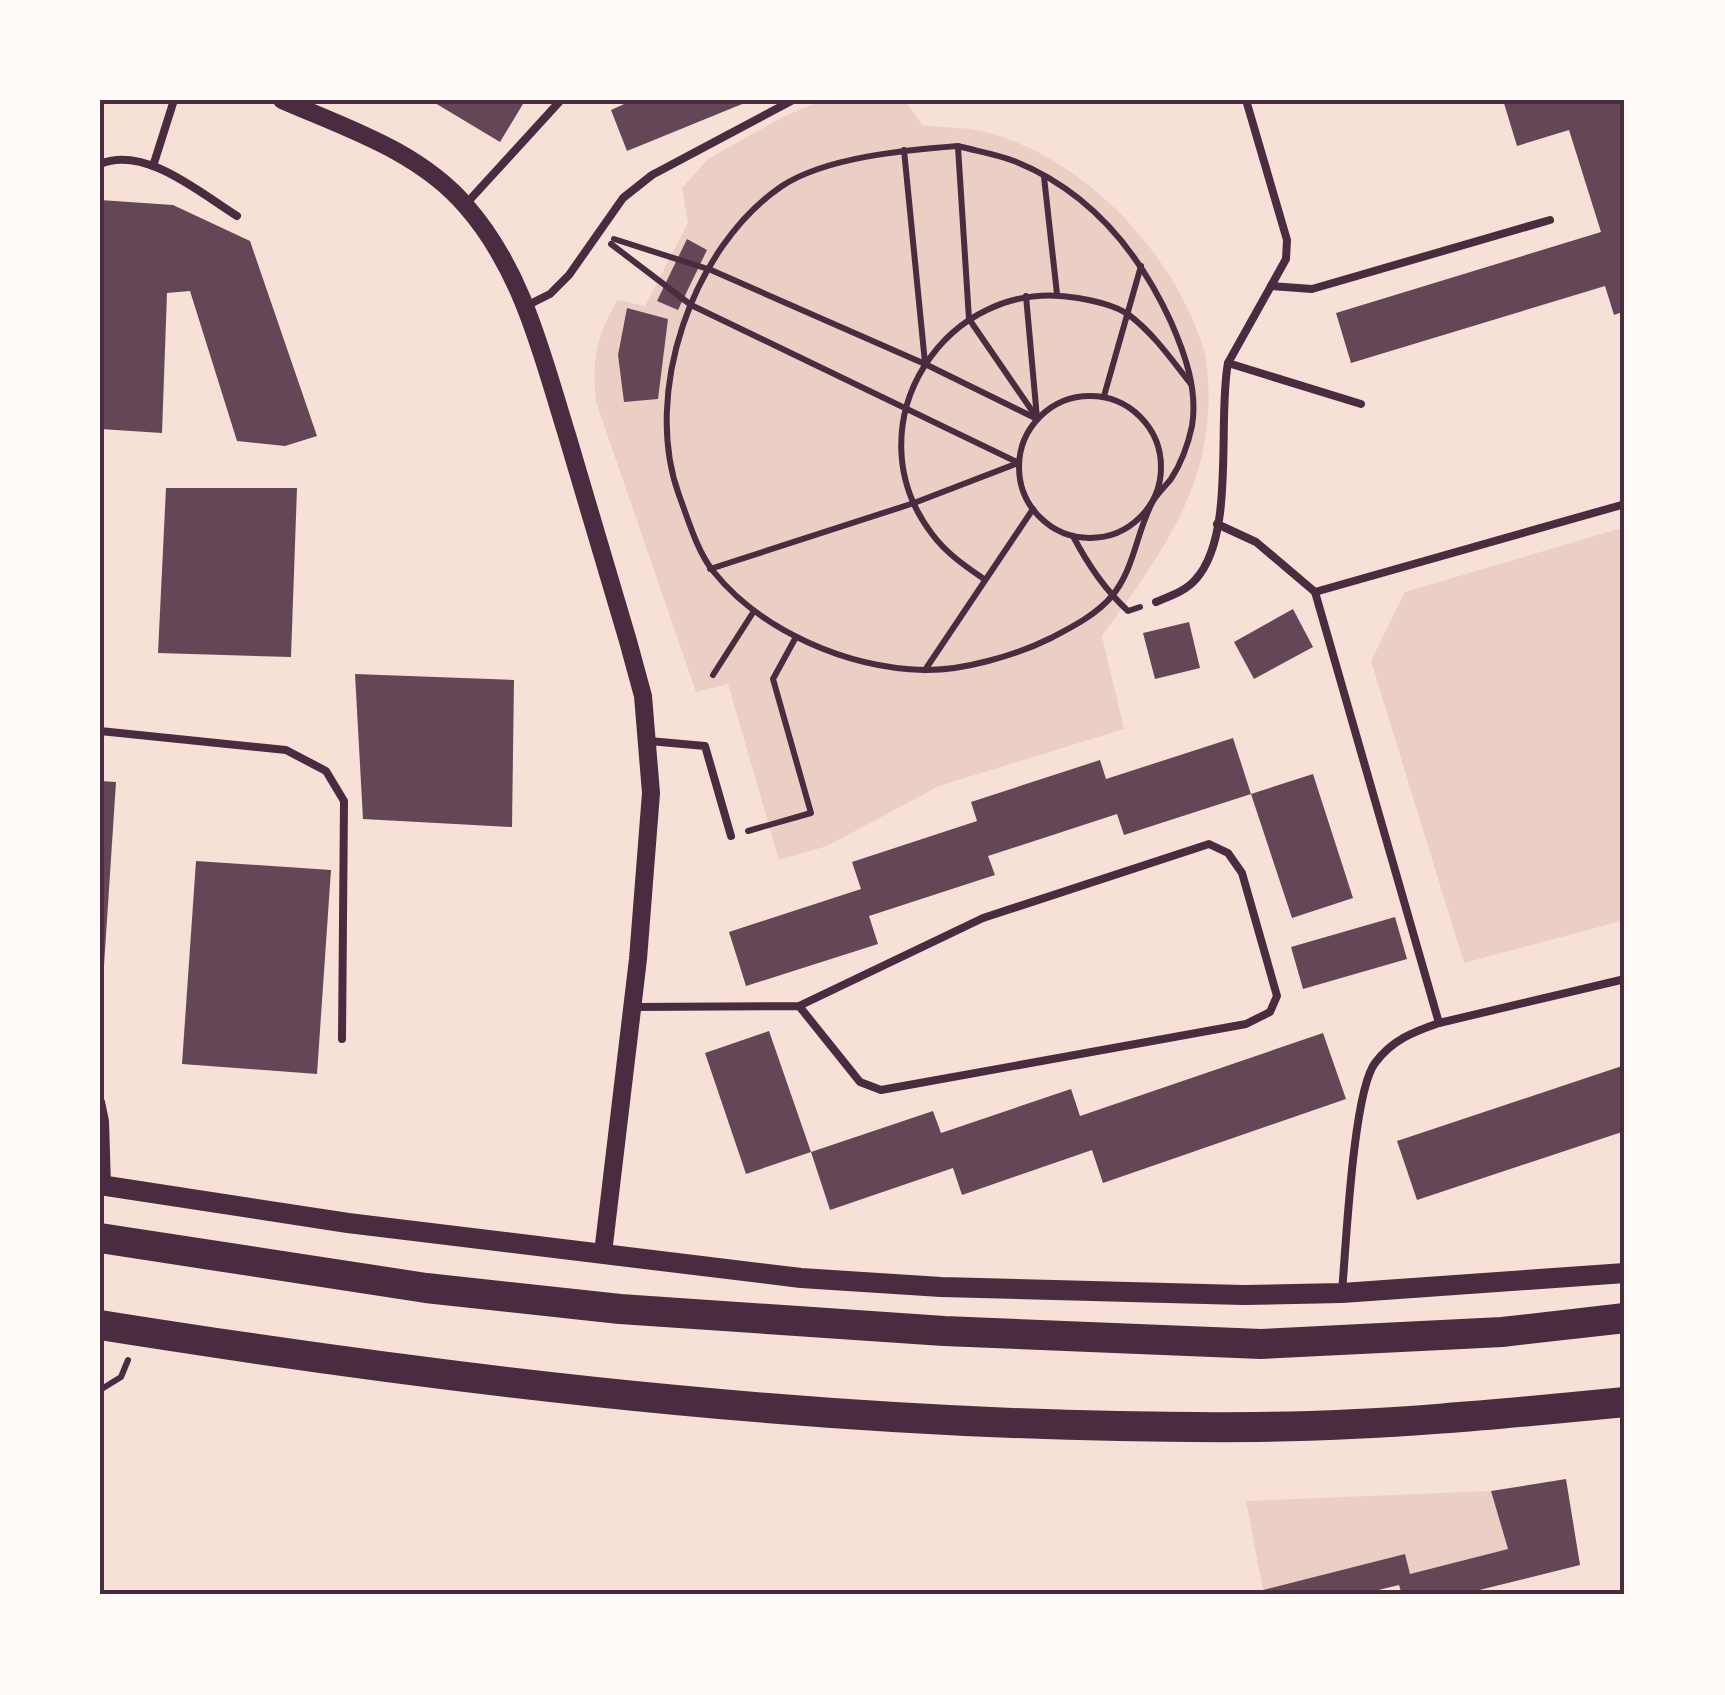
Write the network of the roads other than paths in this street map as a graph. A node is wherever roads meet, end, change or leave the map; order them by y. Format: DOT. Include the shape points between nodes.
graph roads {
  1 [pos="174,100"];
  2 [pos="282,100"];
  3 [pos="562,100"];
  4 [pos="793,100"];
  5 [pos="1246,100"];
  6 [pos="100,164"];
  7 [pos="154,164"];
  8 [pos="466,205"];
  9 [pos="236,216"];
  10 [pos="1550,220"];
  11 [pos="1270,286"];
  12 [pos="528,306"];
  13 [pos="1228,363"];
  14 [pos="1361,404"];
  15 [pos="1625,504"];
  16 [pos="1217,524"];
  17 [pos="1315,592"];
  18 [pos="1156,602"];
  19 [pos="100,730"];
  20 [pos="649,741"];
  21 [pos="731,836"];
  22 [pos="1625,979"];
  23 [pos="799,1006"];
  24 [pos="633,1007"];
  25 [pos="1439,1022"];
  26 [pos="342,1038"];
  27 [pos="100,1102"];
  28 [pos="103,1185"];
  29 [pos="100,1238"];
  30 [pos="603,1254"];
  31 [pos="1625,1273"];
  32 [pos="1342,1293"];
  33 [pos="1625,1318"];
  34 [pos="100,1324"];
  35 [pos="1625,1402"];
  1 -- 7 [label="lane"];
  2 -- 8 [label="street" via="388,146"];
  3 -- 8 [label="lane"];
  4 -- 12 [label="lane" via="652,175 622,198 570,275"];
  5 -- 11 [label="lane" via="1287,240 1286,259"];
  6 -- 7 [label="lane"];
  7 -- 9 [label="lane"];
  8 -- 12 [label="street"];
  10 -- 11 [label="lane" via="1312,289"];
  11 -- 13 [label="lane"];
  12 -- 20 [label="street" via="638,678"];
  13 -- 14 [label="lane"];
  13 -- 16 [label="lane"];
  15 -- 17 [label="lane"];
  16 -- 17 [label="lane" via="1256,542"];
  16 -- 18 [label="lane" via="1196,579"];
  17 -- 25 [label="lane"];
  19 -- 26 [label="lane" via="286,750 326,771 344,801"];
  20 -- 21 [label="lane" via="705,746"];
  20 -- 24 [label="street" via="651,793"];
  22 -- 25 [label="lane"];
  23 -- 23 [label="lane" via="983,918 1209,844 1228,853 1242,873 1277,996 1270,1012 1246,1024 881,1090 860,1082"];
  23 -- 24 [label="lane"];
  24 -- 30 [label="street"];
  25 -- 32 [label="lane" via="1400,1037 1372,1066 1360,1110"];
  27 -- 28 [label="street"];
  28 -- 30 [label="main road"];
  29 -- 33 [label="highway" via="406,1285 620,1309 944,1332 1261,1344 1502,1332"];
  30 -- 32 [label="main road" via="941,1287"];
  31 -- 32 [label="main road"];
  34 -- 35 [label="highway" via="609,1395 940,1420 1258,1427"];
}
